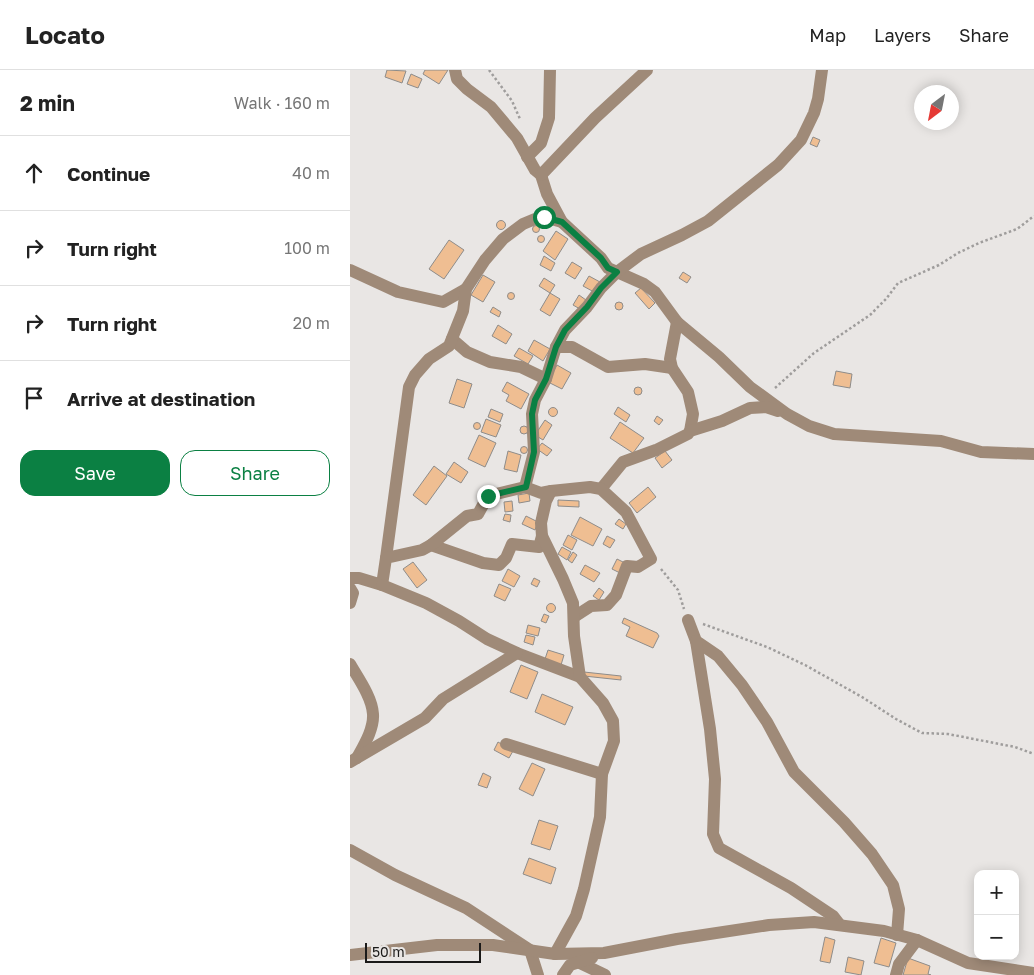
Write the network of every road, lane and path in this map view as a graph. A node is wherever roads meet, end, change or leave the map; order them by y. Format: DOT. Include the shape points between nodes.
graph roads {
  1 [pos="455,70"];
  2 [pos="489,70"];
  3 [pos="550,70"];
  4 [pos="647,70"];
  5 [pos="822,70"];
  6 [pos="517,138"];
  7 [pos="527,157"];
  8 [pos="541,175"];
  9 [pos="1034,216"];
  10 [pos="562,222"];
  11 [pos="350,270"];
  12 [pos="617,272"];
  13 [pos="466,289"];
  14 [pos="677,322"];
  15 [pos="452,339"];
  16 [pos="556,347"];
  17 [pos="672,368"];
  18 [pos="546,379"];
  19 [pos="765,397"];
  20 [pos="787,414"];
  21 [pos="690,431"];
  22 [pos="1034,454"];
  23 [pos="526,487"];
  24 [pos="601,489"];
  25 [pos="551,491"];
  26 [pos="542,536"];
  27 [pos="431,545"];
  28 [pos="386,558"];
  29 [pos="651,559"];
  30 [pos="350,578"];
  31 [pos="382,585"];
  32 [pos="350,588"];
  33 [pos="350,603"];
  34 [pos="574,617"];
  35 [pos="688,620"];
  36 [pos="696,642"];
  37 [pos="517,653"];
  38 [pos="350,664"];
  39 [pos="580,677"];
  40 [pos="506,744"];
  41 [pos="1034,754"];
  42 [pos="354,760"];
  43 [pos="602,774"];
  44 [pos="350,850"];
  45 [pos="840,925"];
  46 [pos="897,935"];
  47 [pos="917,940"];
  48 [pos="530,950"];
  49 [pos="555,954"];
  50 [pos="604,954"];
  51 [pos="350,955"];
  52 [pos="578,962"];
  53 [pos="1034,973"];
  54 [pos="538,975"];
  55 [pos="563,975"];
  56 [pos="605,975"];
  57 [pos="896,975"];
  1 -- 6 [label="street" via="457,79 491,107"];
  2 -- 6 [label="path" via="512,101 520,118"];
  3 -- 7 [label="street" via="549,118 541,143"];
  4 -- 8 [label="street"];
  5 -- 12 [label="street" via="814,113 801,140 778,165 708,221 641,254"];
  6 -- 7 [label="street"];
  7 -- 8 [label="street"];
  8 -- 10 [label="street" via="546,194"];
  9 -- 19 [label="path" via="1017,230 958,252 940,265 898,283 870,316 814,353"];
  10 -- 12 [label="street" via="608,268"];
  10 -- 13 [label="street" via="544,217 523,224 502,239"];
  11 -- 13 [label="street" via="398,292 443,302"];
  12 -- 14 [label="street" via="655,292"];
  12 -- 16 [label="street" via="565,330"];
  13 -- 15 [label="street" via="463,311"];
  14 -- 17 [label="street" via="670,359"];
  14 -- 19 [label="street"];
  15 -- 18 [label="street" via="467,352 490,362 521,367"];
  15 -- 28 [label="street" via="449,346 429,359 409,387"];
  16 -- 17 [label="street" via="572,347 608,367 645,364"];
  16 -- 18 [label="street"];
  17 -- 21 [label="street" via="688,392 693,414"];
  18 -- 23 [label="street" via="532,414 534,452"];
  19 -- 20 [label="street"];
  20 -- 21 [label="street" via="766,407 750,408"];
  20 -- 22 [label="street" via="834,434 941,441 981,452"];
  21 -- 24 [label="street" via="656,450 622,462"];
  23 -- 25 [label="street" via="541,493"];
  23 -- 27 [label="street" via="488,496 478,514 467,516"];
  24 -- 25 [label="street"];
  24 -- 29 [label="street" via="626,512"];
  25 -- 26 [label="street" via="541,523"];
  26 -- 27 [label="street" via="539,547 512,544 506,558 498,565"];
  26 -- 34 [label="street" via="573,604"];
  27 -- 28 [label="street"];
  28 -- 31 [label="street"];
  29 -- 34 [label="street" via="638,568 627,566 616,595 606,605 591,606"];
  29 -- 35 [label="path" via="678,590"];
  30 -- 31 [label="street"];
  31 -- 37 [label="street" via="426,603"];
  32 -- 33 [label="street" via="353,592"];
  34 -- 39 [label="street"];
  35 -- 36 [label="street"];
  35 -- 41 [label="path" via="767,647 805,665 922,733 948,734 1015,746"];
  36 -- 45 [label="street" via="715,779 713,834 719,848 817,904"];
  36 -- 46 [label="street" via="718,656 730,670 767,722 794,772 872,854 893,885 899,909"];
  37 -- 39 [label="street"];
  37 -- 42 [label="street" via="443,699 425,718"];
  38 -- 42 [label="street" via="370,701 373,714 368,737"];
  39 -- 43 [label="street" via="603,703 613,721 614,741"];
  40 -- 43 [label="street"];
  43 -- 49 [label="street" via="600,817 584,889 576,916"];
  44 -- 48 [label="street" via="466,908"];
  45 -- 46 [label="street"];
  45 -- 50 [label="street" via="814,922 769,925"];
  46 -- 47 [label="street"];
  47 -- 53 [label="street" via="968,963"];
  47 -- 57 [label="street" via="899,964"];
  48 -- 49 [label="street"];
  48 -- 51 [label="street" via="493,944 438,945"];
  48 -- 54 [label="street"];
  49 -- 50 [label="street"];
  50 -- 52 [label="street"];
  52 -- 55 [label="street" via="570,965"];
  52 -- 56 [label="street"];
}
